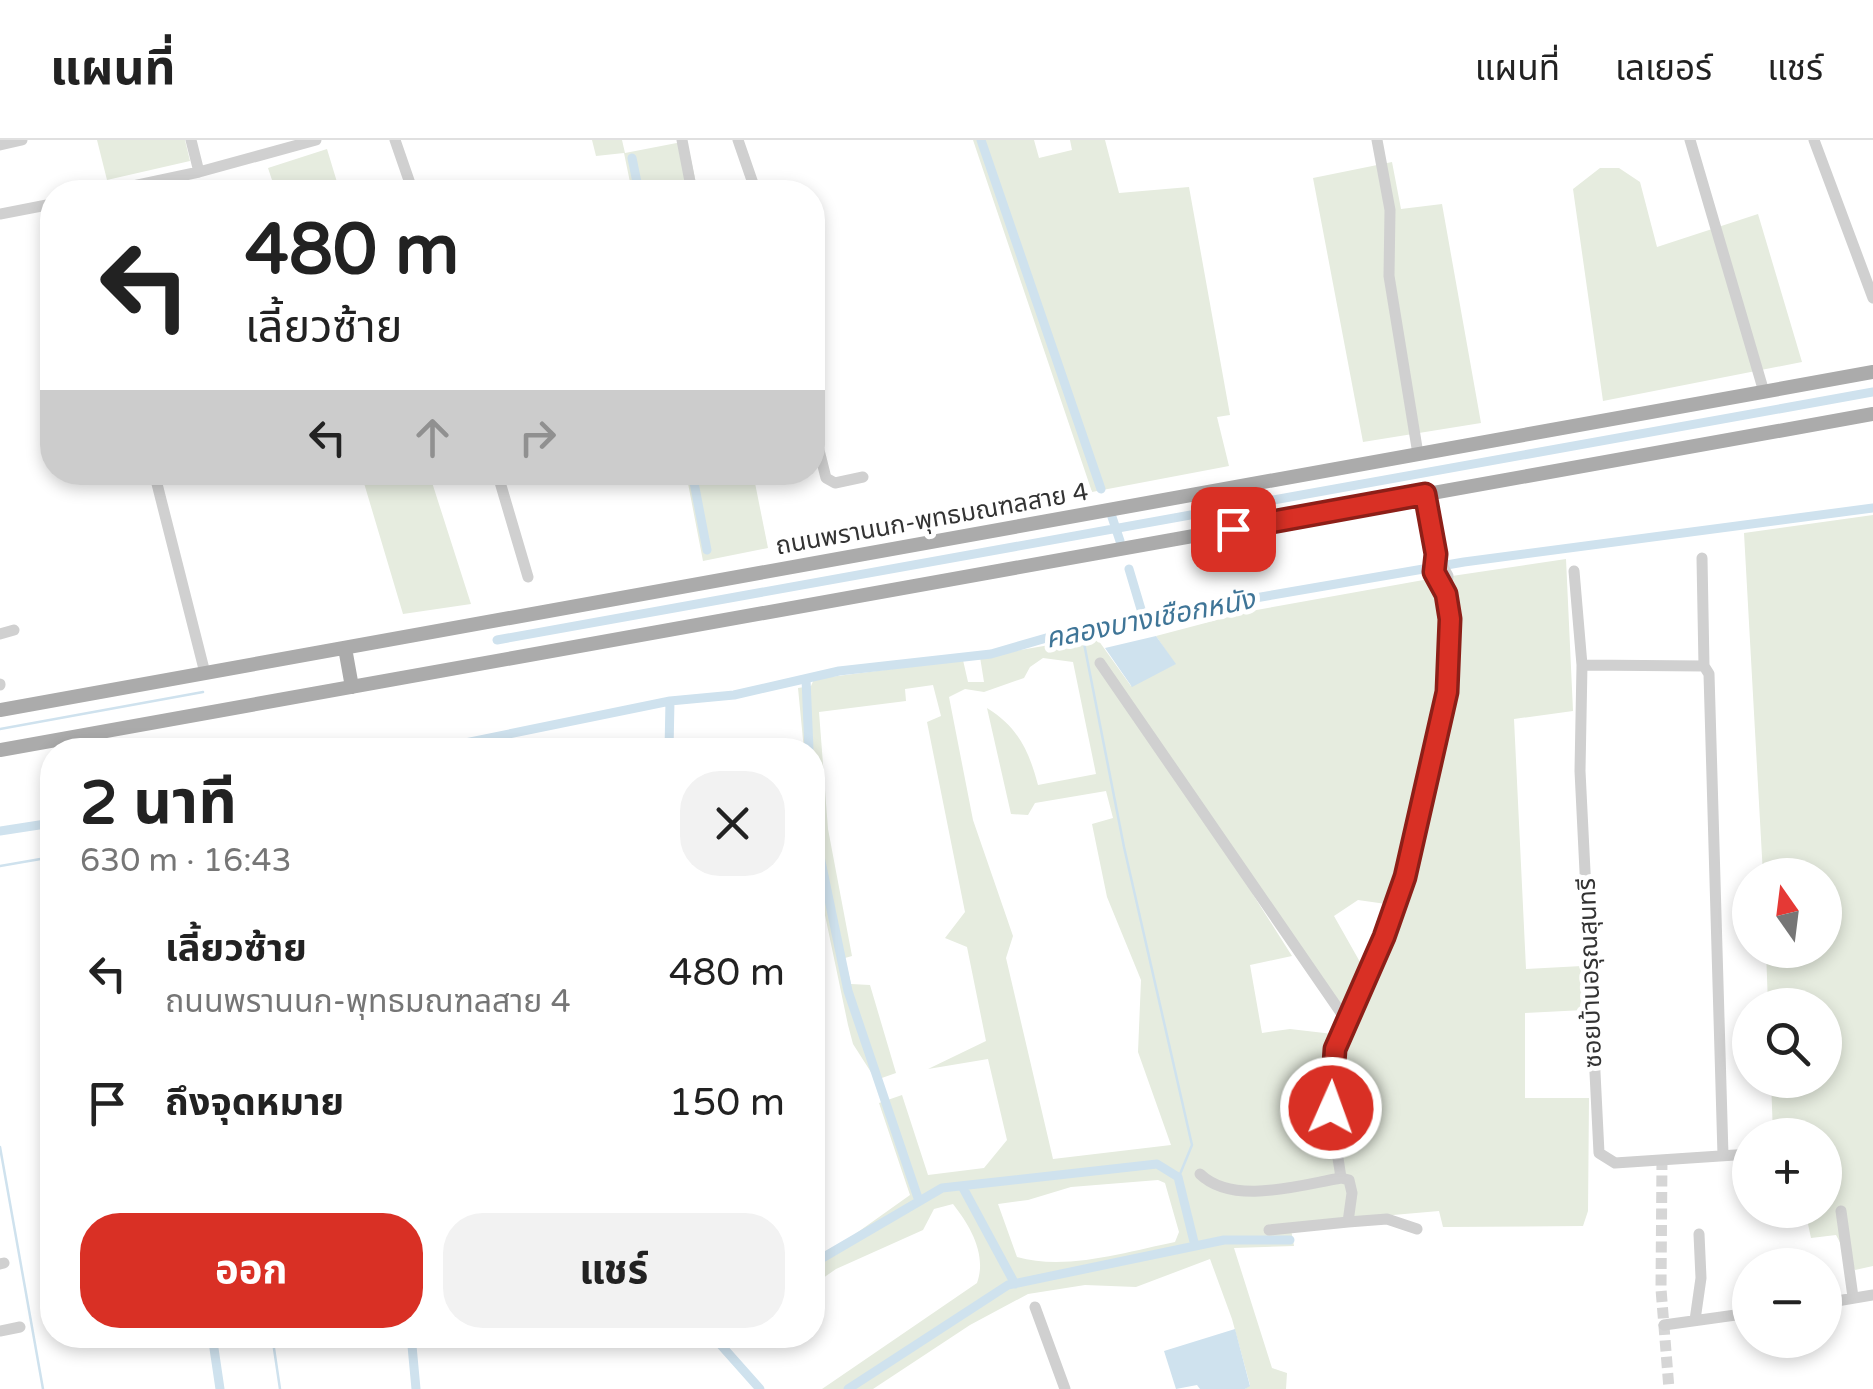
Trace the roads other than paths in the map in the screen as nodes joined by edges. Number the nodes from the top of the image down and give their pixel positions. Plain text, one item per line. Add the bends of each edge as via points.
1 (22, 140) edge
2 (191, 140) edge
3 (316, 140) edge
4 (395, 140) edge
5 (682, 140) edge
6 (738, 140) edge
7 (1378, 140) edge
8 (1690, 140) edge
9 (1814, 140) edge
10 (0, 146) edge
11 (199, 172) junction
12 (162, 180) edge
13 (409, 180) edge
14 (690, 180) edge
15 (752, 180) edge
16 (40, 206) edge
17 (0, 213) edge
18 (1873, 298) edge
19 (1873, 372) edge
20 (1764, 392) junction
21 (1873, 414) edge
22 (1418, 454) junction
23 (825, 474) edge
24 (863, 477) dead end
25 (157, 485) edge
26 (501, 485) edge
27 (1425, 494) junction
28 (1702, 558) dead end
29 (1574, 571) dead end
30 (528, 577) dead end
31 (14, 630) dead end
32 (0, 634) edge
33 (345, 648) junction
34 (1100, 663) dead end
35 (1582, 665) junction
36 (1704, 666) junction
37 (205, 673) junction
38 (352, 687) junction
39 (0, 710) edge
40 (67, 738) edge
41 (40, 743) edge
42 (0, 750) edge
43 (1346, 1020) junction
44 (1724, 1154) junction
45 (1732, 1154) edge
46 (1200, 1174) dead end
47 (1341, 1178) junction
48 (1842, 1218) edge
49 (1348, 1222) junction
50 (1417, 1229) dead end
51 (1269, 1230) dead end
52 (1699, 1234) dead end
53 (1873, 1295) edge
54 (1853, 1297) junction
55 (1842, 1299) edge
56 (1035, 1306) dead end
57 (1732, 1315) edge
58 (1695, 1320) junction
59 (1664, 1325) dead end
60 (20, 1327) dead end
61 (0, 1330) edge
62 (1065, 1389) edge

1 - 10 street
2 - 11 street
3 - 11 street
4 - 13 street
5 - 14 street
6 - 15 street
7 - 22 street via 1390,210 1388,276
8 - 20 street
9 - 18 street
11 - 12 street
16 - 17 street
19 - 20 main road, ถนนพรานนก-พุทธมณฑลสาย 4
20 - 22 main road, ถนนพรานนก-พุทธมณฑลสาย 4
21 - 27 main road
22 - 33 main road, ถนนพรานนก-พุทธมณฑลสาย 4
23 - 24 street via 834,483
25 - 37 street
26 - 30 street
27 - 38 main road
27 - 43 street via 1445,588 1450,673 1412,857
28 - 36 street
29 - 35 street, ซอยบ้านอรุณสุนทรี
31 - 32 street
33 - 37 main road, ถนนพรานนก-พุทธมณฑลสาย 4
33 - 38 main road
34 - 43 street
35 - 36 street
35 - 44 street, ซอยบ้านอรุณสุนทรี via 1580,771 1599,1153 1615,1163
36 - 44 street via 1711,694
37 - 39 main road, ถนนพรานนก-พุทธมณฑลสาย 4
38 - 40 main road
41 - 42 main road
43 - 47 street via 1331,1069
44 - 45 street, ซอยบ้านอรุณสุนทรี
46 - 47 street via 1226,1190
47 - 49 street via 1351,1184
48 - 54 street
49 - 50 street via 1387,1219
49 - 51 street
52 - 58 street
53 - 54 street
54 - 55 street
56 - 62 street
57 - 58 street
58 - 59 street
60 - 61 street

